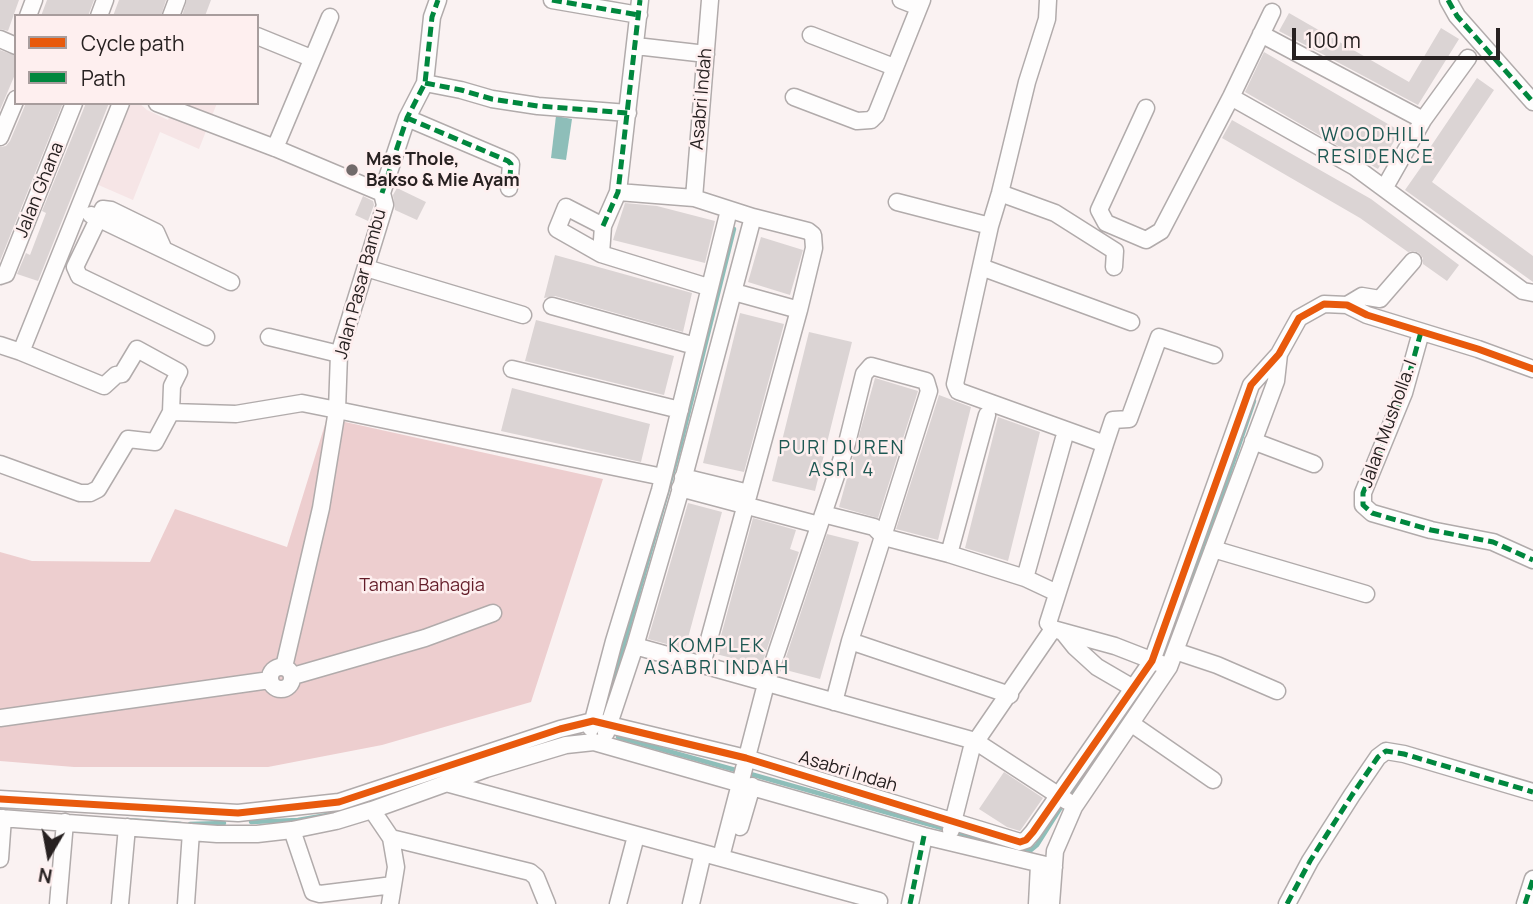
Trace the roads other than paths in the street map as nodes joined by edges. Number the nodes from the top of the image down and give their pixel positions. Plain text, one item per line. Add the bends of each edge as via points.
1 (438, 0) edge
2 (552, 0) edge
3 (709, 0) edge
4 (901, 0) edge
5 (1048, 0) edge
6 (1448, 0) edge
7 (921, 3) edge
8 (640, 7) edge
9 (1272, 12) dead end
10 (330, 17) dead end
11 (1261, 34) junction
12 (811, 35) dead end
13 (259, 37) edge
14 (636, 46) junction
15 (706, 54) junction
16 (311, 58) junction
17 (1468, 58) dead end
18 (894, 67) junction
19 (425, 83) junction
20 (794, 97) dead end
21 (1231, 97) junction
22 (1533, 102) edge
23 (14, 104) edge
24 (73, 105) edge
25 (120, 105) edge
26 (162, 105) edge
27 (1146, 108) dead end
28 (628, 113) junction
29 (407, 118) junction
30 (1423, 120) junction
31 (0, 137) edge
32 (275, 148) junction
33 (1385, 187) junction
34 (509, 188) dead end
35 (618, 192) junction
36 (382, 193) junction
37 (1000, 193) junction
38 (694, 198) junction
39 (897, 202) dead end
40 (79, 209) junction
41 (729, 210) junction
42 (753, 217) junction
43 (98, 218) junction
44 (603, 226) junction
45 (990, 226) junction
46 (601, 254) junction
47 (1413, 261) dead end
48 (1114, 267) dead end
49 (366, 268) junction
50 (981, 268) junction
51 (2, 276) edge
52 (231, 282) dead end
53 (708, 287) junction
54 (734, 292) junction
55 (1533, 293) edge
56 (1347, 305) junction
57 (552, 306) dead end
58 (799, 310) junction
59 (523, 315) dead end
60 (1131, 322) dead end
61 (1421, 332) junction
62 (205, 337) dead end
63 (270, 337) dead end
64 (0, 345) edge
65 (695, 346) junction
66 (21, 352) junction
67 (339, 354) junction
68 (1279, 354) junction
69 (1214, 355) dead end
70 (512, 369) dead end
71 (1533, 369) edge
72 (337, 410) junction
73 (680, 410) junction
74 (171, 412) junction
75 (987, 415) dead end
76 (1063, 438) dead end
77 (1253, 440) junction
78 (1105, 443) junction
79 (0, 464) edge
80 (1314, 464) dead end
81 (672, 488) junction
82 (747, 500) junction
83 (821, 519) junction
84 (884, 537) junction
85 (1213, 549) junction
86 (949, 554) junction
87 (1533, 560) edge
88 (1025, 578) junction
89 (1058, 593) junction
90 (1366, 594) dead end
91 (493, 613) dead end
92 (1058, 631) junction
93 (850, 641) junction
94 (635, 646) junction
95 (1175, 651) junction
96 (1152, 660) junction
97 (702, 665) junction
98 (1169, 667) junction
99 (288, 671) junction
100 (766, 684) junction
101 (1133, 688) junction
102 (1277, 691) dead end
103 (1010, 695) junction
104 (834, 702) junction
105 (0, 718) edge
106 (603, 722) junction
107 (1132, 724) junction
108 (975, 741) junction
109 (596, 743) junction
110 (745, 774) junction
111 (1213, 780) dead end
112 (446, 783) junction
113 (1533, 792) edge
114 (1059, 794) junction
115 (0, 799) edge
116 (1074, 807) junction
117 (372, 810) junction
118 (238, 813) junction
119 (2, 818) edge
120 (65, 822) junction
121 (127, 827) junction
122 (292, 830) junction
123 (951, 831) junction
124 (191, 832) junction
125 (237, 834) junction
126 (636, 836) junction
127 (924, 836) junction
128 (391, 838) junction
129 (703, 853) junction
130 (726, 858) junction
131 (0, 859) edge
132 (1046, 866) junction
133 (1533, 879) edge
134 (394, 898) edge
135 (879, 901) dead end
136 (58, 904) edge
137 (120, 904) edge
138 (186, 904) edge
139 (547, 904) edge
140 (618, 904) edge
141 (691, 904) edge
142 (910, 904) edge
143 (1037, 904) edge
144 (1051, 904) edge
145 (1287, 904) edge
146 (1525, 904) edge

1 - 19 street
2 - 8 street
3 - 15 street, Asabri Indah
4 - 7 street
5 - 37 street via 1047,19
6 - 22 street
7 - 18 street
8 - 14 street
9 - 11 street
10 - 16 street
11 - 21 street
11 - 30 street
12 - 18 street
13 - 16 street
14 - 15 street
14 - 28 street
15 - 38 street, Asabri Indah
16 - 32 street
17 - 30 street
18 - 20 street via 871,120 857,121
19 - 28 street via 538,106
19 - 29 street
21 - 27 street via 1161,231 1146,240 1105,223 1099,209
21 - 33 street
23 - 31 street
24 - 51 street, Jalan Ghana
25 - 40 street
26 - 32 street, Jalan Pasar Bambu
28 - 35 street
29 - 34 street via 509,160
29 - 36 street
30 - 33 street
32 - 36 street, Jalan Pasar Bambu
33 - 55 street via 1523,291
35 - 38 street
35 - 44 street
36 - 49 street, Jalan Pasar Bambu via 385,205
37 - 45 street
37 - 48 street via 1055,213 1115,251
38 - 41 street
39 - 45 street
40 - 43 street
40 - 66 street
41 - 42 street
41 - 53 street
42 - 54 street
42 - 58 street via 813,235
43 - 52 street via 103,209 111,210 156,232 164,250
43 - 62 street via 75,267 79,276
44 - 46 street
44 - 46 street via 566,207 557,229
45 - 50 street
46 - 53 street
47 - 56 street via 1380,299 1362,296
49 - 59 street
49 - 67 street, Jalan Pasar Bambu
50 - 60 street
50 - 78 street via 955,384 958,391
53 - 65 street
54 - 58 street
54 - 81 street
56 - 61 street
56 - 68 street via 1324,304 1299,318
57 - 65 street
58 - 82 street
61 - 71 street
61 - 87 street, Jalan Musholla. I via 1404,393 1363,493 1363,505 1372,513 1493,542
63 - 67 street
64 - 66 street
65 - 73 street
66 - 74 street via 104,386 122,374 136,349 179,372
67 - 72 street, Jalan Pasar Bambu
68 - 77 street via 1276,381
68 - 96 street via 1251,385
69 - 78 street via 1159,337 1129,419 1113,420
70 - 73 street
72 - 74 street via 302,403 236,414
72 - 81 street
72 - 99 street, Jalan Pasar Bambu
73 - 81 street
74 - 79 street via 155,442 128,439 90,493
75 - 86 street
76 - 88 street
77 - 80 street
77 - 85 street
78 - 89 street
81 - 82 street
81 - 94 street
81 - 106 street via 614,641
82 - 83 street
82 - 97 street
83 - 84 street via 874,527
83 - 84 street via 866,369 871,366 926,381 929,391
83 - 100 street
84 - 86 street
84 - 93 street
85 - 90 street
85 - 95 street
86 - 88 street
88 - 89 street
89 - 92 street via 1048,619
91 - 99 street via 425,638
92 - 96 street
92 - 101 street via 1097,667
92 - 103 street
93 - 103 street
93 - 104 street
94 - 97 street
94 - 106 street
95 - 98 street
95 - 102 street
96 - 98 street
96 - 101 street
97 - 100 street
98 - 107 street
99 - 105 street via 291,685 284,689 275,688 270,680
100 - 104 street
100 - 110 street
101 - 114 street
103 - 108 street
104 - 108 street
106 - 109 street
106 - 110 street, Asabri Indah
106 - 118 street via 560,729 340,802
107 - 111 street
107 - 116 street
108 - 114 street
108 - 123 street
109 - 110 street
109 - 112 street via 566,745
110 - 123 street, Asabri Indah
110 - 127 street
110 - 130 street
112 - 117 street
112 - 126 street
113 - 145 street via 1386,751 1352,795
114 - 116 street
114 - 123 street, Asabri Indah via 1026,840
115 - 118 street
116 - 132 street
117 - 122 street
117 - 128 street
118 - 125 street
119 - 120 street
119 - 131 street
120 - 121 street
120 - 136 street
121 - 124 street
121 - 137 street
122 - 125 street
122 - 134 street via 313,892
123 - 127 street
123 - 132 street
124 - 125 street
124 - 138 street
126 - 129 street
126 - 140 street
127 - 142 street
128 - 134 street via 396,867
128 - 139 street via 530,873
129 - 130 street
129 - 141 street
130 - 135 street
132 - 143 street
132 - 144 street
133 - 146 street

